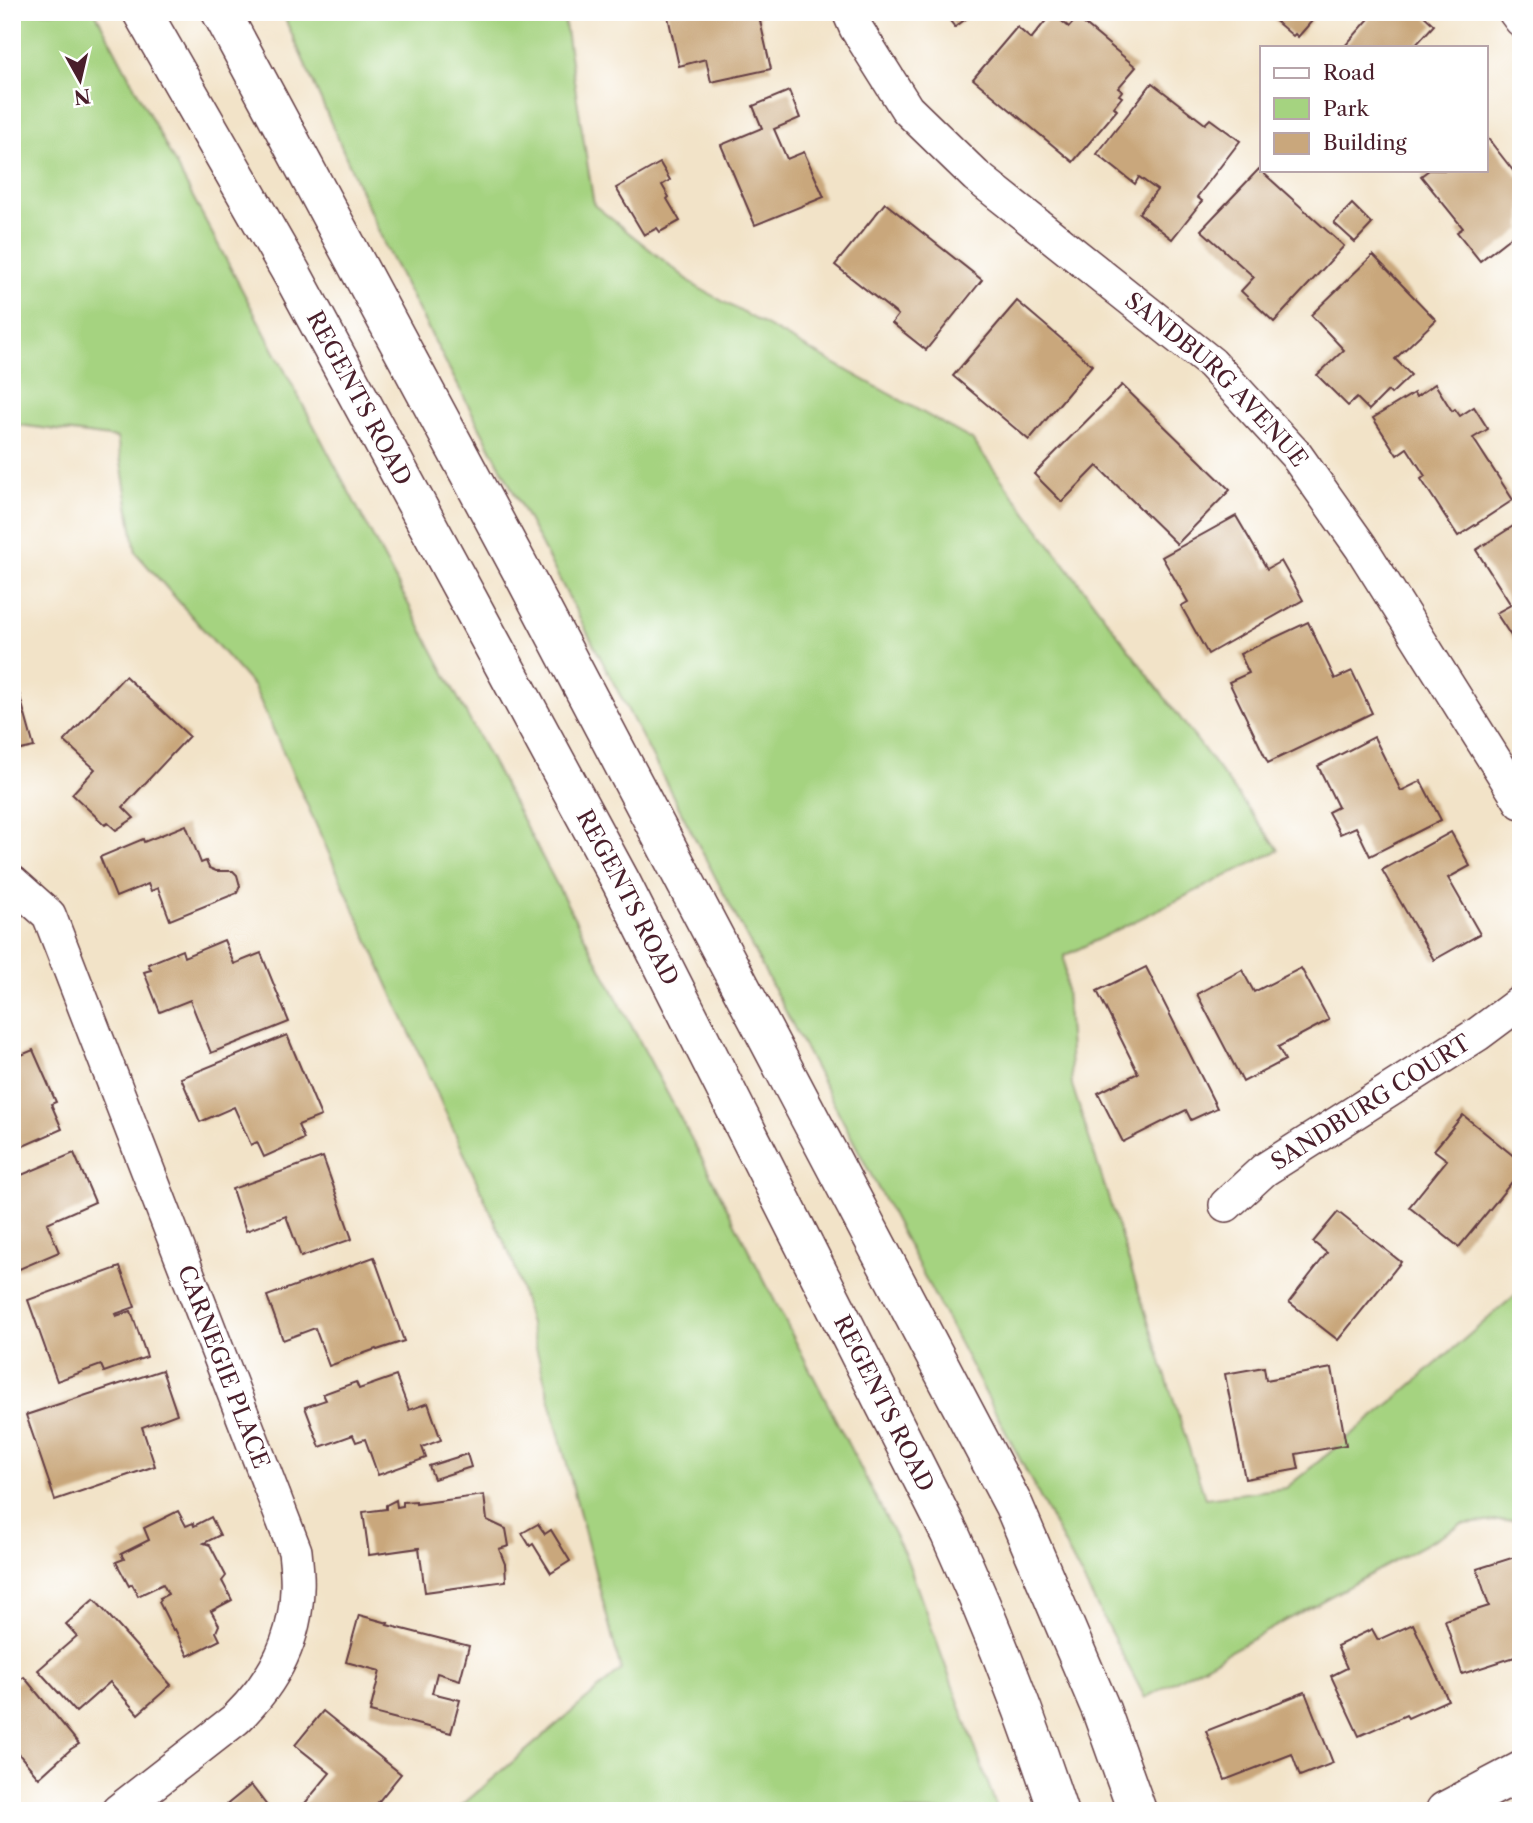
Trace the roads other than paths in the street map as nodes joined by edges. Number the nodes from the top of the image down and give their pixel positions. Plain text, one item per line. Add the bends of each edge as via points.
1 (142, 12) edge
2 (221, 12) edge
3 (849, 12) edge
4 (1515, 12) edge
5 (1521, 20) edge
6 (1521, 802) edge
7 (12, 882) edge
8 (1521, 1002) edge
9 (1226, 1205) dead end
10 (1521, 1771) edge
11 (118, 1811) edge
12 (1058, 1811) edge
13 (1137, 1811) edge
14 (1445, 1811) edge

1 - 12 main road, REGENTS ROAD via 292,274 621,882 954,1544 1032,1734
2 - 13 main road via 1014,1506 1101,1710
3 - 6 street, SANDBURG AVENUE via 907,109 976,176 1211,363 1296,455 1361,547
4 - 5 street
7 - 11 street, CARNEGIE PLACE via 49,915 295,1550 295,1613 281,1661 268,1682 236,1719
8 - 9 street, SANDBURG COURT via 1264,1170
10 - 14 main road

